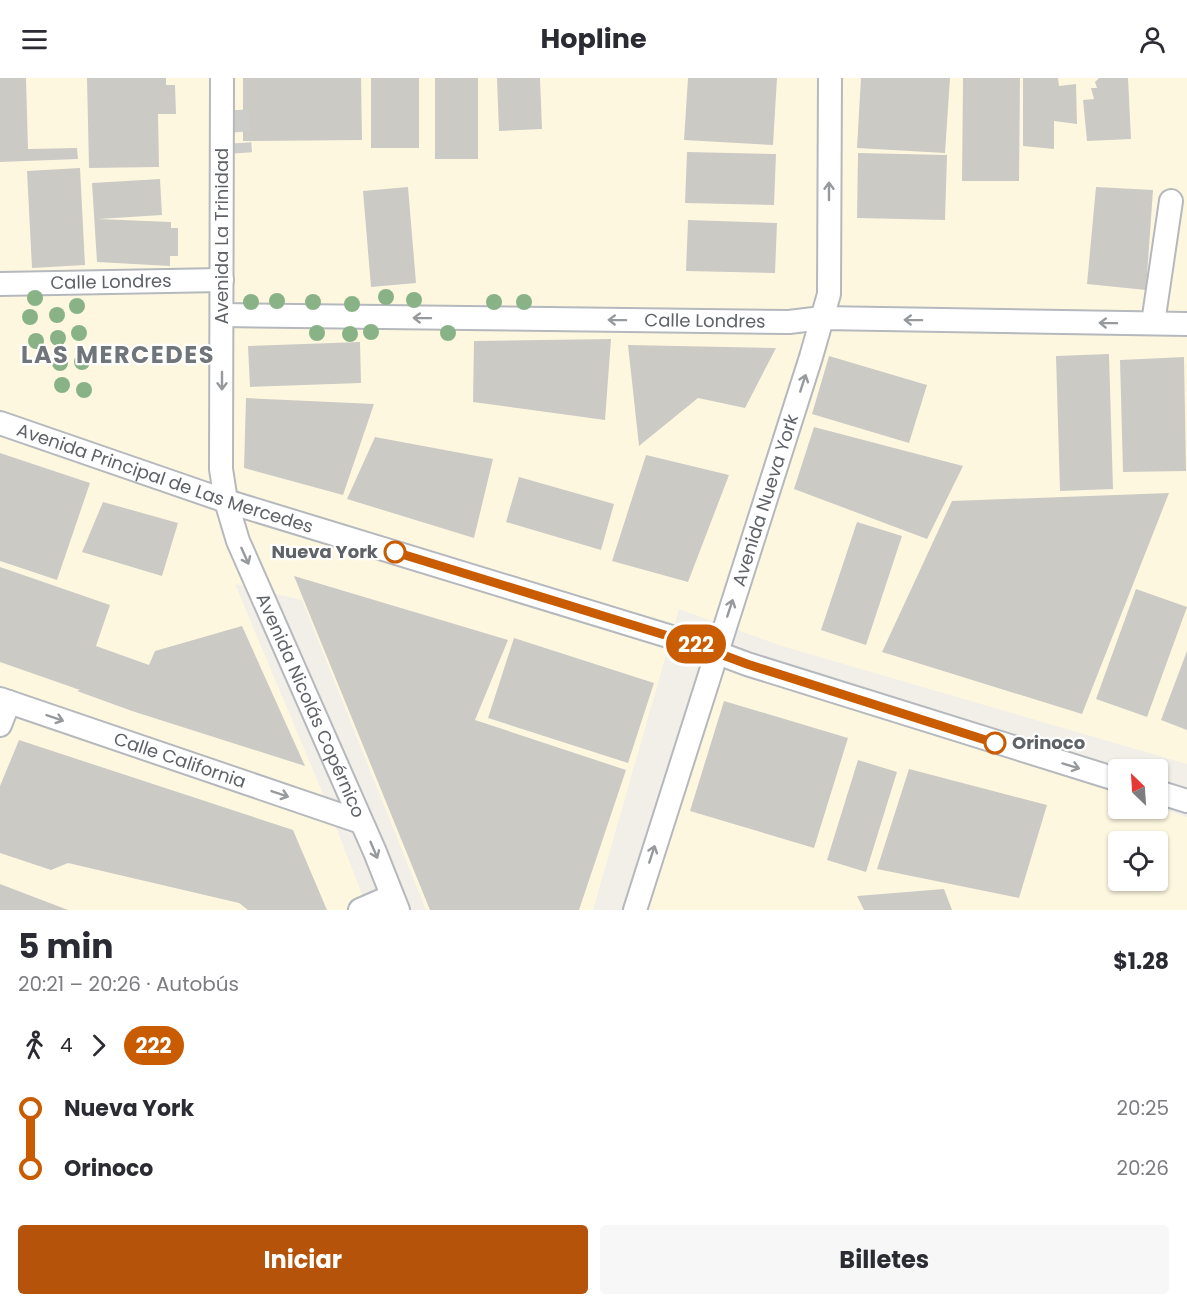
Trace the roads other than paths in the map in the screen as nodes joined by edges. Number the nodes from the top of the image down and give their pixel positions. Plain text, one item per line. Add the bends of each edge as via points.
1 (223, 78) edge
2 (830, 78) edge
3 (238, 110) tunnel mouth
4 (1171, 201) dead end
5 (222, 280) junction
6 (0, 284) edge
7 (222, 315) junction
8 (822, 318) junction
9 (1153, 323) junction
10 (1187, 324) edge
11 (0, 423) edge
12 (226, 501) junction
13 (716, 652) junction
14 (5, 701) edge
15 (0, 725) edge
16 (1108, 777) edge
17 (1168, 795) edge
18 (1187, 801) edge
19 (361, 822) junction
20 (395, 903) edge
21 (360, 910) edge
22 (635, 910) edge

1 - 3 street
1 - 5 street, Avenida La Trinidad
8 -> 2 street, Avenida Nueva York via 829,294
4 - 9 street
5 - 6 street, Calle Londres
5 - 7 street, Avenida La Trinidad
8 -> 7 street, Calle Londres via 789,322
7 -> 12 street, Avenida La Trinidad via 221,469
9 -> 8 street, Calle Londres
13 -> 8 street, Avenida Nueva York
9 - 10 street, Calle Londres
11 - 12 street, Avenida Principal de Las Mercedes
12 - 13 street, Avenida Principal de Las Mercedes
12 -> 19 street, Avenida Nicolás Copérnico via 238,541
13 -> 16 street, Avenida Principal de Las Mercedes
22 -> 13 street, Avenida Nueva York
14 - 15 street
14 -> 19 street, Calle California
17 - 18 street
19 -> 20 street, Avenida Nicolás Copérnico
20 - 21 street

